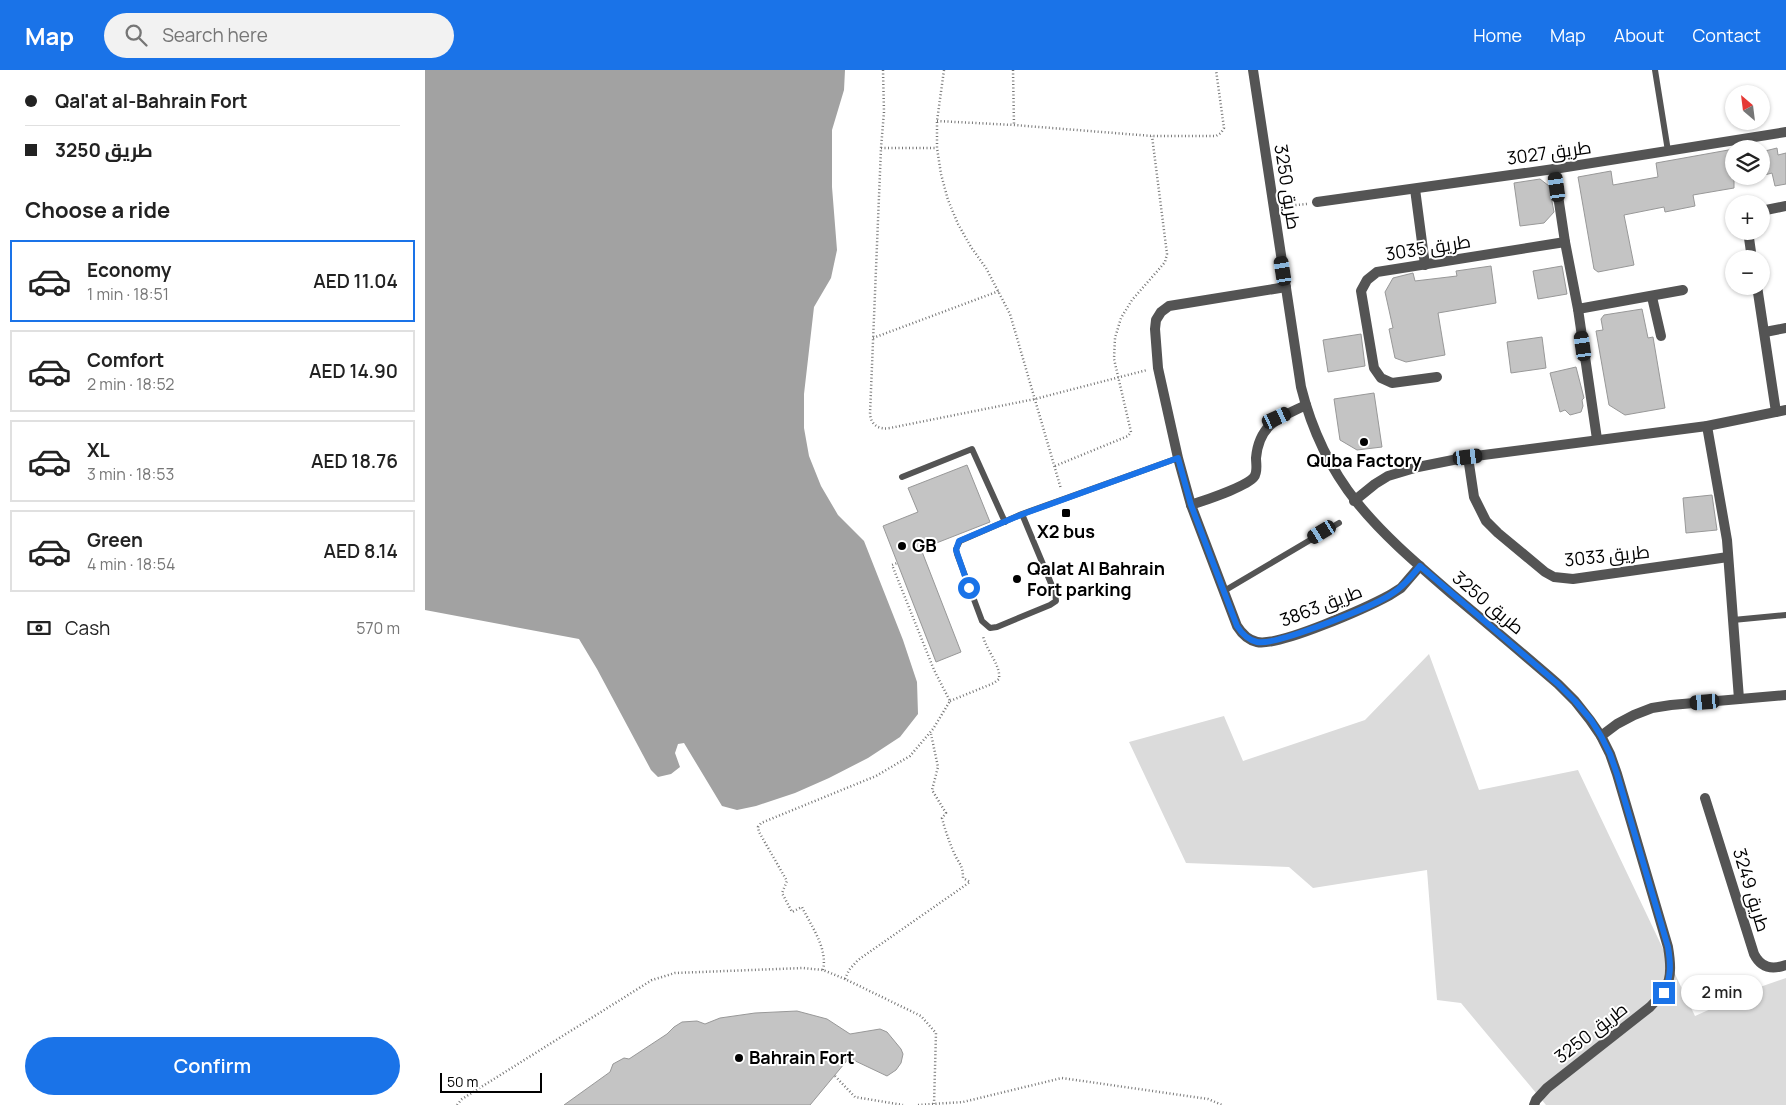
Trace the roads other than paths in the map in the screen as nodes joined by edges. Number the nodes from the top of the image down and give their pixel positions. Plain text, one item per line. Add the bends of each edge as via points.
1 (1253, 70) edge
2 (1655, 70) edge
3 (1786, 132) edge
4 (1668, 151) junction
5 (1554, 169) junction
6 (1415, 189) junction
7 (1317, 202) road end
8 (1786, 206) edge
9 (1770, 209) edge
10 (1565, 242) junction
11 (1425, 265) junction
12 (1286, 287) junction
13 (1683, 290) dead end
14 (1759, 295) edge
15 (1652, 297) junction
16 (1578, 308) junction
17 (1786, 328) edge
18 (1765, 332) junction
19 (1661, 336) dead end
20 (1437, 377) dead end
21 (1306, 405) junction
22 (1781, 411) edge
23 (1707, 426) junction
24 (1597, 439) junction
25 (1468, 457) junction
26 (1178, 458) junction
27 (902, 476) dead end
28 (1354, 501) junction
29 (1191, 505) junction
30 (1023, 514) junction
31 (1005, 522) junction
32 (1339, 523) dead end
33 (1728, 557) junction
34 (1420, 566) junction
35 (1224, 591) junction
36 (1786, 615) edge
37 (1733, 620) junction
38 (1786, 695) edge
39 (1739, 699) junction
40 (1601, 736) junction
41 (1705, 798) dead end
42 (1786, 965) edge
43 (1534, 1105) edge

1 - 12 street, طريق 3250
2 - 4 lane
3 - 4 street, طريق 3027
4 - 5 street, طريق 3027
5 - 6 street, طريق 3027
5 - 10 street
6 - 7 street, طريق 3027
6 - 11 street
8 - 9 street
10 - 11 street, طريق 3035
10 - 16 street
11 - 20 street, طريق 3035 via 1377,272 1361,291 1374,368 1381,378 1392,383
12 - 21 street, طريق 3250
12 - 26 street, طريق 3863 via 1169,306 1161,312 1155,329 1159,368
13 - 15 street
14 - 18 street
15 - 16 street
15 - 19 street
16 - 24 street
17 - 18 street
18 - 22 street
21 - 28 street, طريق 3250 via 1328,460
21 - 29 street via 1277,418 1265,430 1258,442 1256,474 1249,482
22 - 23 street
23 - 24 street
23 - 33 street
24 - 25 street
25 - 28 street via 1400,471 1375,484
25 - 33 street, طريق 3033 via 1475,497 1487,521 1554,577 1573,579
26 - 29 street, طريق 3863
26 - 30 lane
27 - 31 lane via 972,450
28 - 34 street, طريق 3250
29 - 35 street, طريق 3863
30 - 31 lane
30 - 31 lane via 1056,601 990,628 984,624 956,550 959,541
32 - 35 lane
33 - 37 street
34 - 35 street, طريق 3863 via 1401,588 1376,603 1267,643 1242,634
34 - 40 street, طريق 3250 via 1558,684
36 - 37 lane
37 - 39 street
38 - 39 street
39 - 40 street via 1652,708 1617,724
40 - 43 street, طريق 3250 via 1617,774 1668,947 1670,978 1664,993 1650,1007 1547,1088
41 - 42 street, طريق 3249 via 1754,954 1763,966

